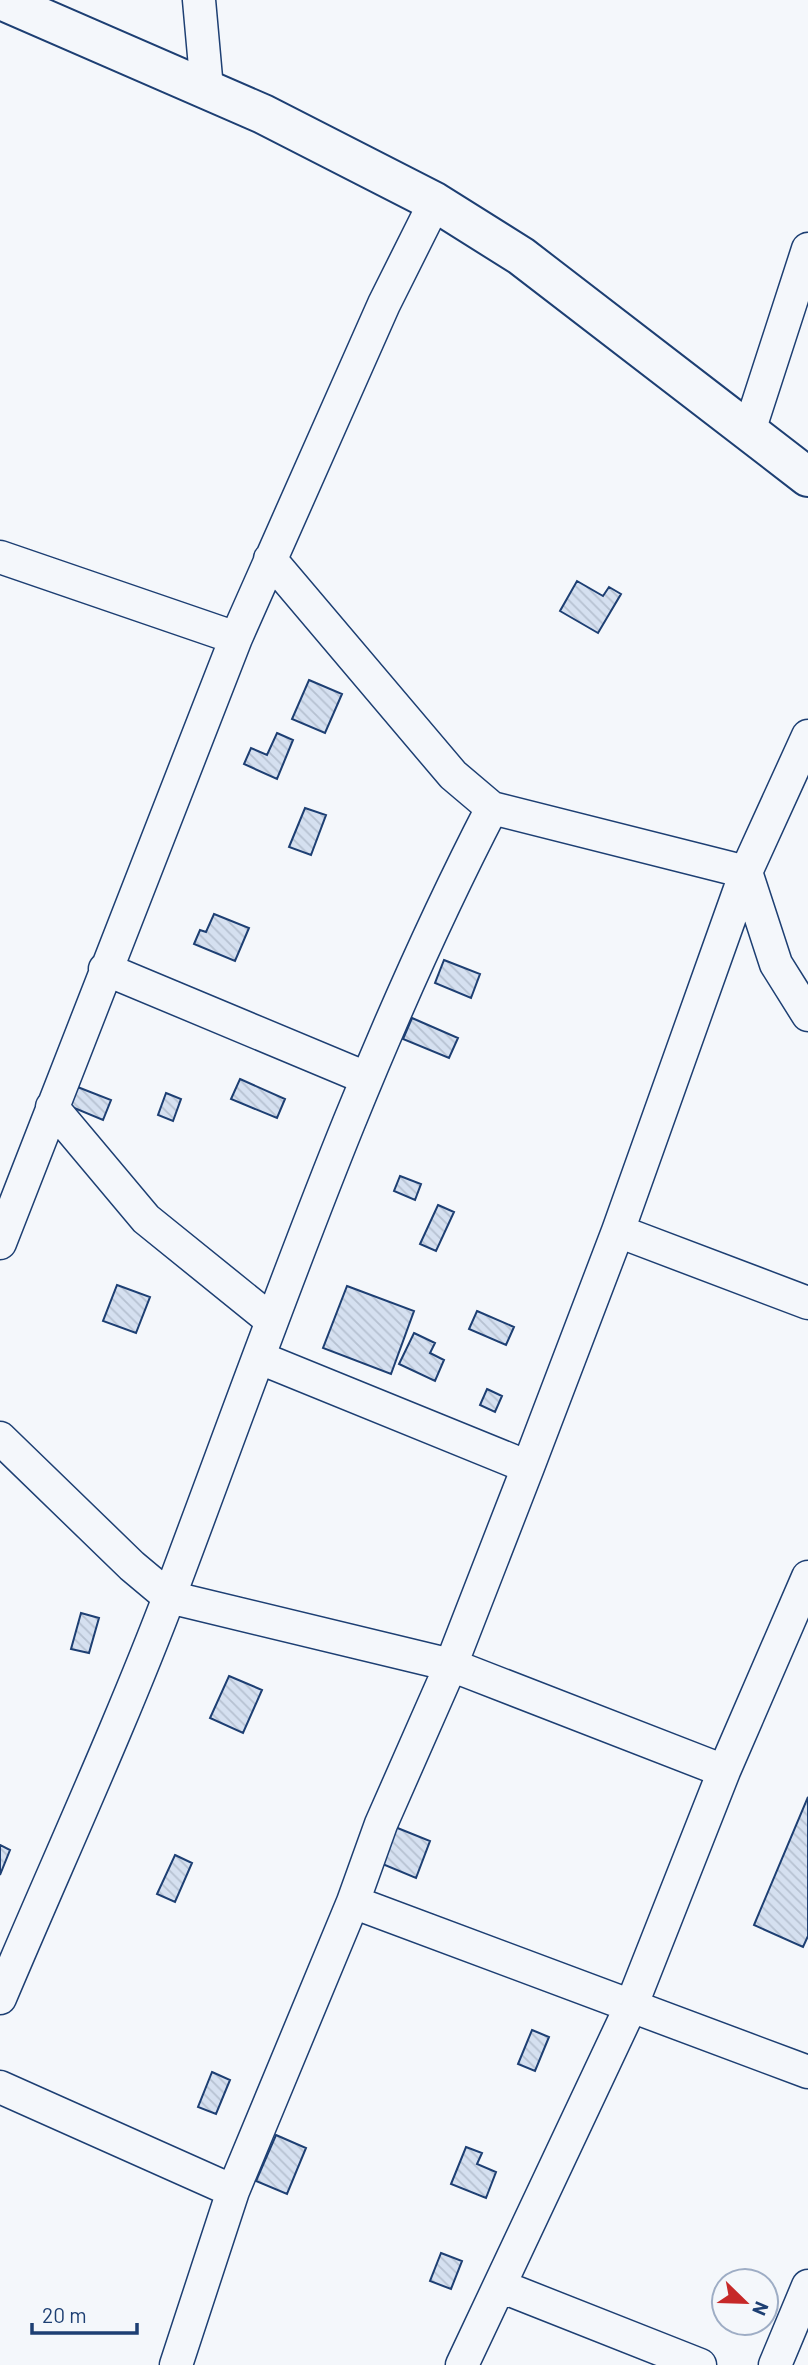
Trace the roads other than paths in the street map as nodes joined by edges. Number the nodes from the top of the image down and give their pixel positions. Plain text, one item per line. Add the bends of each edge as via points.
1 (1, 0) edge
2 (199, 0) edge
3 (207, 89) junction
4 (435, 202) junction
5 (808, 249) edge
6 (749, 431) junction
7 (808, 477) edge
8 (0, 557) edge
9 (270, 559) junction
10 (236, 638) junction
11 (808, 736) edge
12 (492, 808) junction
13 (746, 872) junction
14 (105, 970) junction
15 (808, 1015) edge
16 (366, 1078) junction
17 (52, 1107) junction
18 (618, 1231) junction
19 (0, 1243) edge
20 (808, 1303) edge
21 (271, 1320) junction
22 (260, 1359) junction
23 (0, 1438) edge
24 (528, 1467) junction
25 (808, 1577) edge
26 (169, 1597) junction
27 (451, 1665) junction
28 (724, 1771) junction
29 (353, 1902) junction
30 (0, 1998) edge
31 (632, 2004) junction
32 (808, 2072) edge
33 (0, 2087) edge
34 (233, 2191) junction
35 (500, 2286) junction
36 (808, 2286) edge
37 (176, 2365) edge
38 (462, 2365) edge
39 (700, 2365) edge
40 (775, 2365) edge

1 - 3 street
2 - 3 street
3 - 4 street
4 - 6 street via 521,256
4 - 9 street via 384,304
5 - 6 street
6 - 7 street
8 - 10 street
9 - 10 street
9 - 12 street via 453,775
10 - 14 street
11 - 13 street
12 - 13 street
12 - 16 street via 439,911
13 - 15 street via 776,964
13 - 18 street
14 - 16 street
14 - 17 street
16 - 21 street
17 - 19 street
17 - 21 street via 146,1219
18 - 20 street
18 - 24 street
21 - 22 street
22 - 24 street
22 - 26 street
23 - 26 street
24 - 27 street
25 - 28 street
26 - 27 street
26 - 30 street
27 - 28 street
27 - 29 street via 381,1824
28 - 31 street
29 - 31 street
29 - 34 street
31 - 32 street
31 - 35 street
33 - 34 street
34 - 37 street
35 - 38 street
35 - 39 street
36 - 40 street

